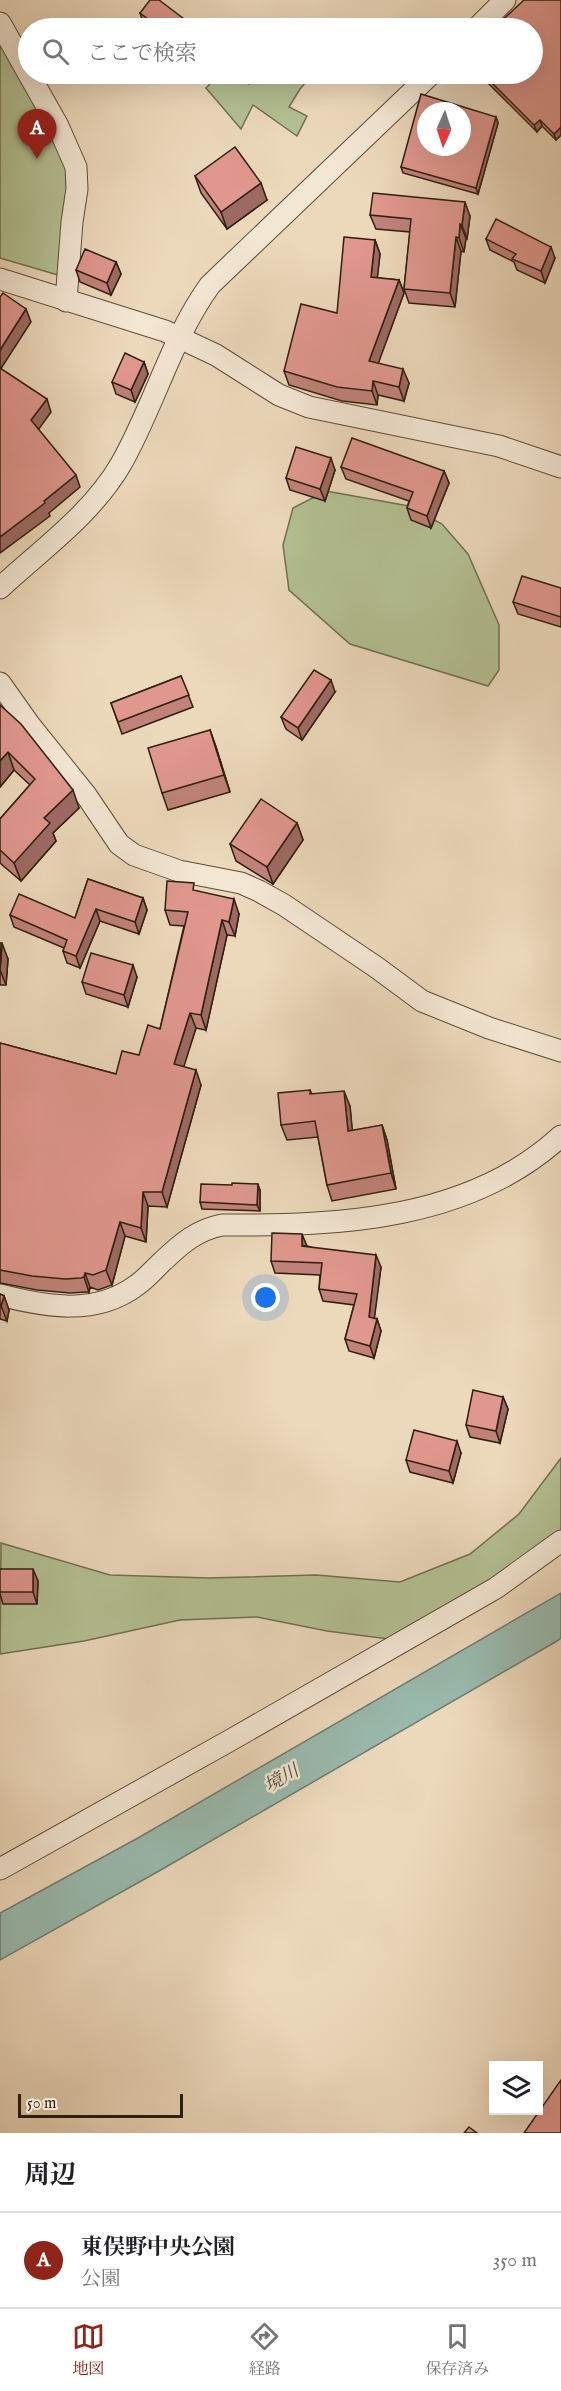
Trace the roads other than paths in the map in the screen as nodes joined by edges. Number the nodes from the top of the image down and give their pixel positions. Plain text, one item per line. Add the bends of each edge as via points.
1 (505, 0) edge
2 (487, 18) edge
3 (0, 23) edge
4 (18, 55) edge
5 (34, 84) edge
6 (421, 84) edge
7 (0, 279) edge
8 (66, 301) junction
9 (179, 338) junction
10 (561, 467) edge
11 (0, 588) edge
12 (0, 683) edge
13 (561, 1051) edge
14 (561, 1136) edge
15 (0, 1295) edge
16 (561, 1541) edge
17 (0, 1869) edge

1 - 2 street
3 - 4 street
5 - 8 street via 76,167
6 - 9 street via 210,285
7 - 8 street
8 - 9 street
9 - 10 street via 216,355 279,395 309,407 489,443
9 - 11 street via 153,402 105,489
12 - 13 street via 119,844 134,855 259,891 422,1001
14 - 15 street via 501,1179 430,1206 330,1223 205,1228 137,1285 112,1299 85,1307
16 - 17 street via 485,1594

